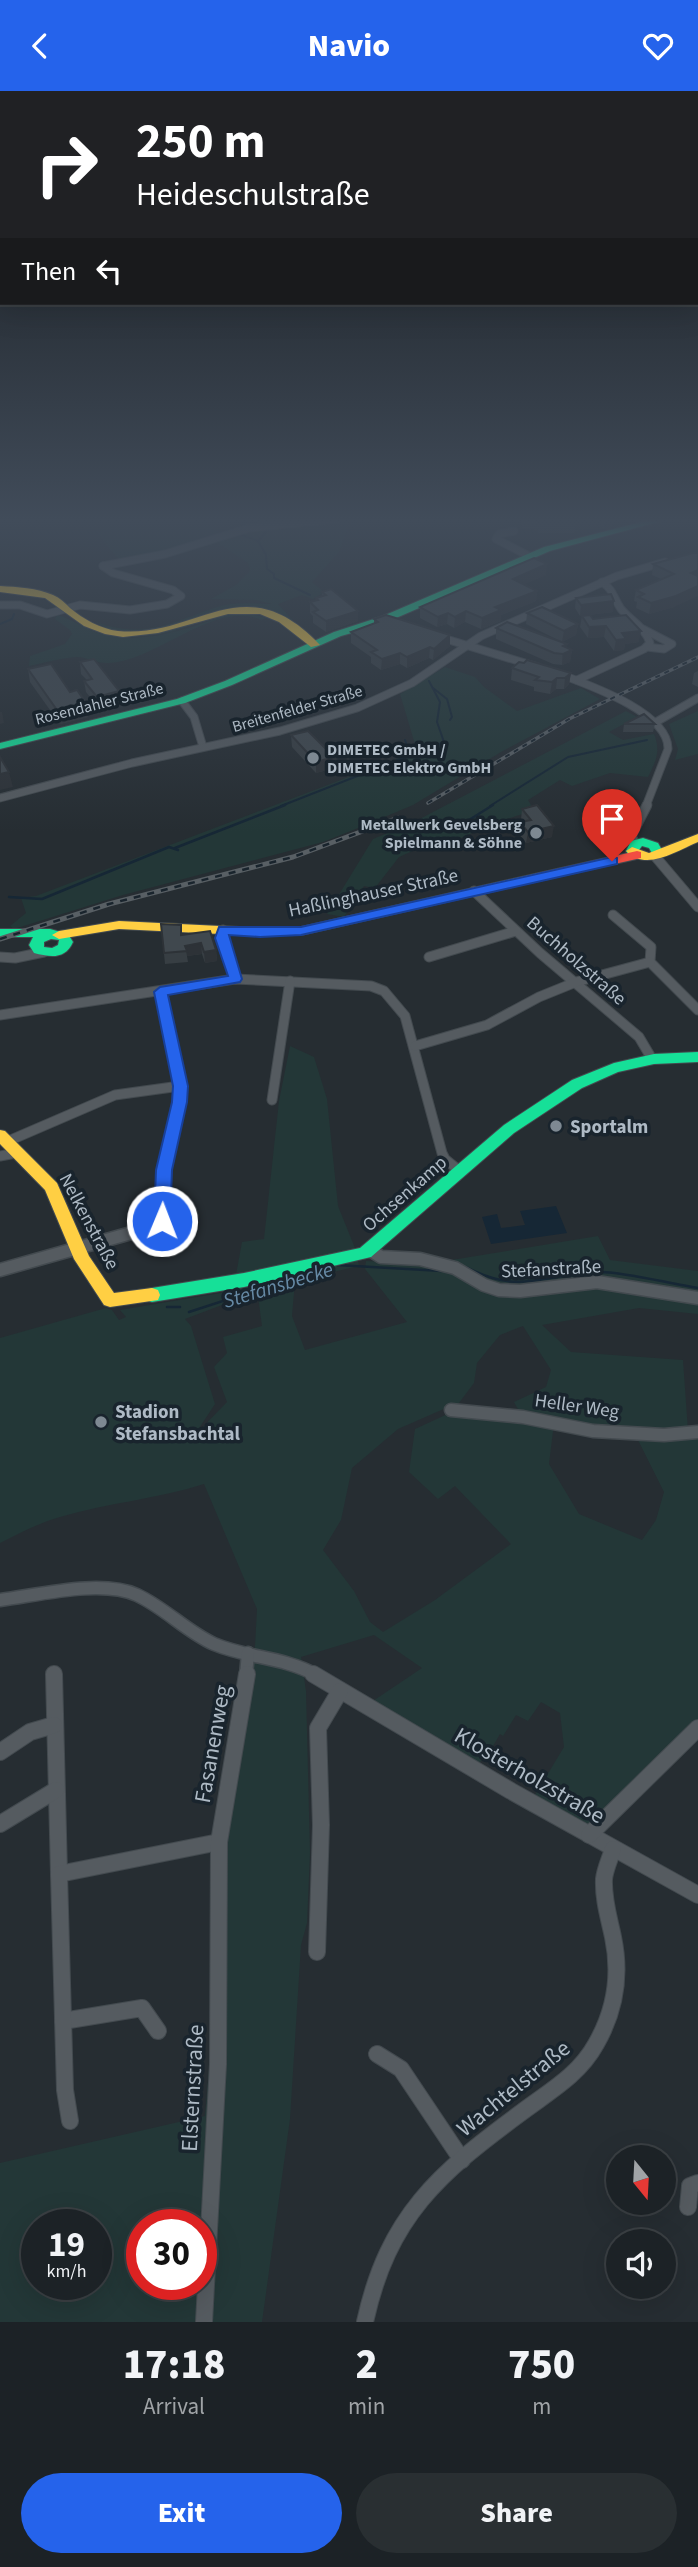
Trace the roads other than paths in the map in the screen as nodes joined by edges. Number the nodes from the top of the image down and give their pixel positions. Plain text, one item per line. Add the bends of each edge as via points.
1 (87, 623) edge
2 (189, 623) edge
3 (285, 623) edge
4 (384, 623) edge
5 (513, 623) edge
6 (636, 623) edge
7 (640, 627) junction
8 (432, 635) edge
9 (318, 644) junction
10 (466, 645) junction
11 (647, 647) junction
12 (577, 680) junction
13 (698, 698) edge
14 (182, 701) junction
15 (656, 722) junction
16 (0, 746) edge
17 (203, 747) junction
18 (0, 799) edge
19 (698, 838) edge
20 (644, 848) junction
21 (474, 891) junction
22 (698, 907) edge
23 (614, 915) dead end
24 (223, 930) junction
25 (516, 931) junction
26 (0, 933) edge
27 (60, 937) junction
28 (37, 943) junction
29 (0, 956) edge
30 (429, 957) dead end
31 (650, 962) junction
32 (235, 979) junction
33 (290, 981) junction
34 (576, 982) junction
35 (160, 992) junction
36 (698, 1010) edge
37 (0, 1015) edge
38 (415, 1046) junction
39 (698, 1057) edge
40 (652, 1059) junction
41 (180, 1086) junction
42 (272, 1100) dead end
43 (6, 1147) edge
44 (461, 1172) junction
45 (77, 1249) junction
46 (363, 1253) junction
47 (0, 1271) edge
48 (698, 1298) edge
49 (110, 1300) joint
50 (451, 1410) dead end
51 (698, 1431) edge
52 (0, 1600) edge
53 (253, 1655) junction
54 (54, 1674) dead end
55 (340, 1691) junction
56 (54, 1725) junction
57 (698, 1728) edge
58 (0, 1752) edge
59 (56, 1790) junction
60 (0, 1824) edge
61 (589, 1835) junction
62 (219, 1849) junction
63 (613, 1849) junction
64 (60, 1874) junction
65 (698, 1895) edge
66 (317, 1952) dead end
67 (63, 2021) junction
68 (158, 2031) dead end
69 (377, 2054) dead end
70 (71, 2121) dead end
71 (462, 2160) junction
72 (698, 2183) edge
73 (688, 2207) dead end
74 (204, 2322) edge
75 (365, 2322) edge

1 - 2 main road via 106,631 142,634
3 - 9 main road
4 - 9 main road, Rosendahler Straße
5 - 10 street, Breitenfelder Straße
6 - 7 street
7 - 11 street via 649,638
7 - 11 street via 672,644 664,649
8 - 10 street
9 - 14 main road, Rosendahler Straße
10 - 12 street
10 - 17 street, Breitenfelder Straße via 412,683 357,708
11 - 12 street
12 - 15 street
13 - 15 street
14 - 16 main road, Rosendahler Straße
14 - 17 street via 194,717
15 - 20 street via 666,734 668,751
17 - 18 street, Breitenfelder Straße
19 - 20 main road, Haßlinghauser Straße
20 - 21 main road, Haßlinghauser Straße
20 - 22 street
21 - 24 main road, Haßlinghauser Straße via 301,931
21 - 25 street, Buchholzstraße
23 - 31 street via 651,947
24 - 27 main road, Haßlinghauser Straße via 142,923 92,927
24 - 32 street
25 - 30 street
25 - 34 street, Buchholzstraße
26 - 28 main road
27 - 28 main road
27 - 28 main road, Haßlinghauser Straße via 60,950
28 - 29 street via 15,958
31 - 34 street
31 - 36 street
32 - 33 street
32 - 35 street
33 - 38 street via 371,986 384,991 405,1016
33 - 42 street
34 - 38 street via 487,1025
34 - 40 street, Buchholzstraße via 639,1037
35 - 37 street
35 - 41 street
38 - 44 street via 442,1153
39 - 40 main road, Ochsenkamp
40 - 44 main road, Ochsenkamp via 607,1070 568,1087
41 - 43 street via 116,1095
41 - 45 street via 164,1170 162,1221
43 - 45 main road, Nelkenstraße via 51,1187
44 - 46 main road, Ochsenkamp
45 - 47 street
45 - 49 main road, Nelkenstraße
46 - 48 street, Stefanstraße via 420,1259 459,1270 499,1290 597,1282
46 - 49 main road, Ochsenkamp via 265,1279
50 - 51 street, Heller Weg via 523,1417 593,1431 664,1435
52 - 53 street, Klosterholzstraße via 88,1589 122,1590 155,1604 203,1639
53 - 55 street, Klosterholzstraße via 300,1666
53 - 62 street, Fasanenweg
54 - 56 street
55 - 61 street, Klosterholzstraße
55 - 66 street via 318,1728
56 - 58 street via 30,1732
56 - 59 street
57 - 61 street
59 - 60 street
59 - 64 street
61 - 63 street, Klosterholzstraße
62 - 64 street
62 - 74 street, Elsternstraße via 218,2064
63 - 65 street, Klosterholzstraße
63 - 71 street, Wachtelstraße via 604,1888 617,1971 608,2022 573,2074
64 - 67 street
67 - 68 street via 142,2008
67 - 70 street via 65,2090
69 - 71 street, Wachtelstraße via 401,2069
71 - 75 street, Wachtelstraße via 401,2224 375,2283
72 - 73 street via 690,2186

